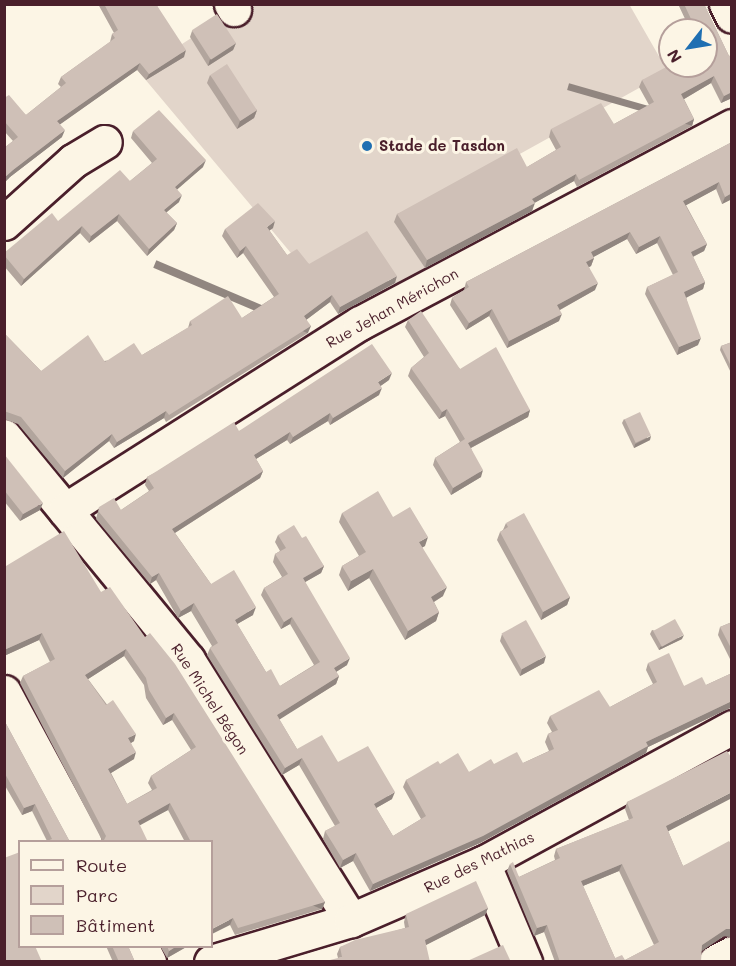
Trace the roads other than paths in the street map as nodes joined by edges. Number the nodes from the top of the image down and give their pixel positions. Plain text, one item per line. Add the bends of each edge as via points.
1 (726, 4) edge
2 (732, 16) edge
3 (732, 126) edge
4 (105, 142) dead end
5 (4, 223) edge
6 (4, 436) edge
7 (65, 510) junction
8 (4, 692) edge
9 (732, 727) edge
10 (84, 840) edge
11 (483, 863) junction
12 (351, 920) junction
13 (142, 948) edge
14 (732, 953) edge
15 (149, 962) edge
16 (211, 962) edge
17 (525, 962) edge
18 (715, 962) edge

1 - 2 street
3 - 7 street, Rue Jehan Mérichon via 360,323
4 - 5 street via 73,160
6 - 7 street, Rue Michel Bégon
7 - 12 street, Rue Michel Bégon via 188,660
8 - 10 street
9 - 11 street, Rue des Mathias
11 - 12 street, Rue des Mathias
11 - 17 street
12 - 16 street, Rue des Mathias
13 - 15 street
14 - 18 street

